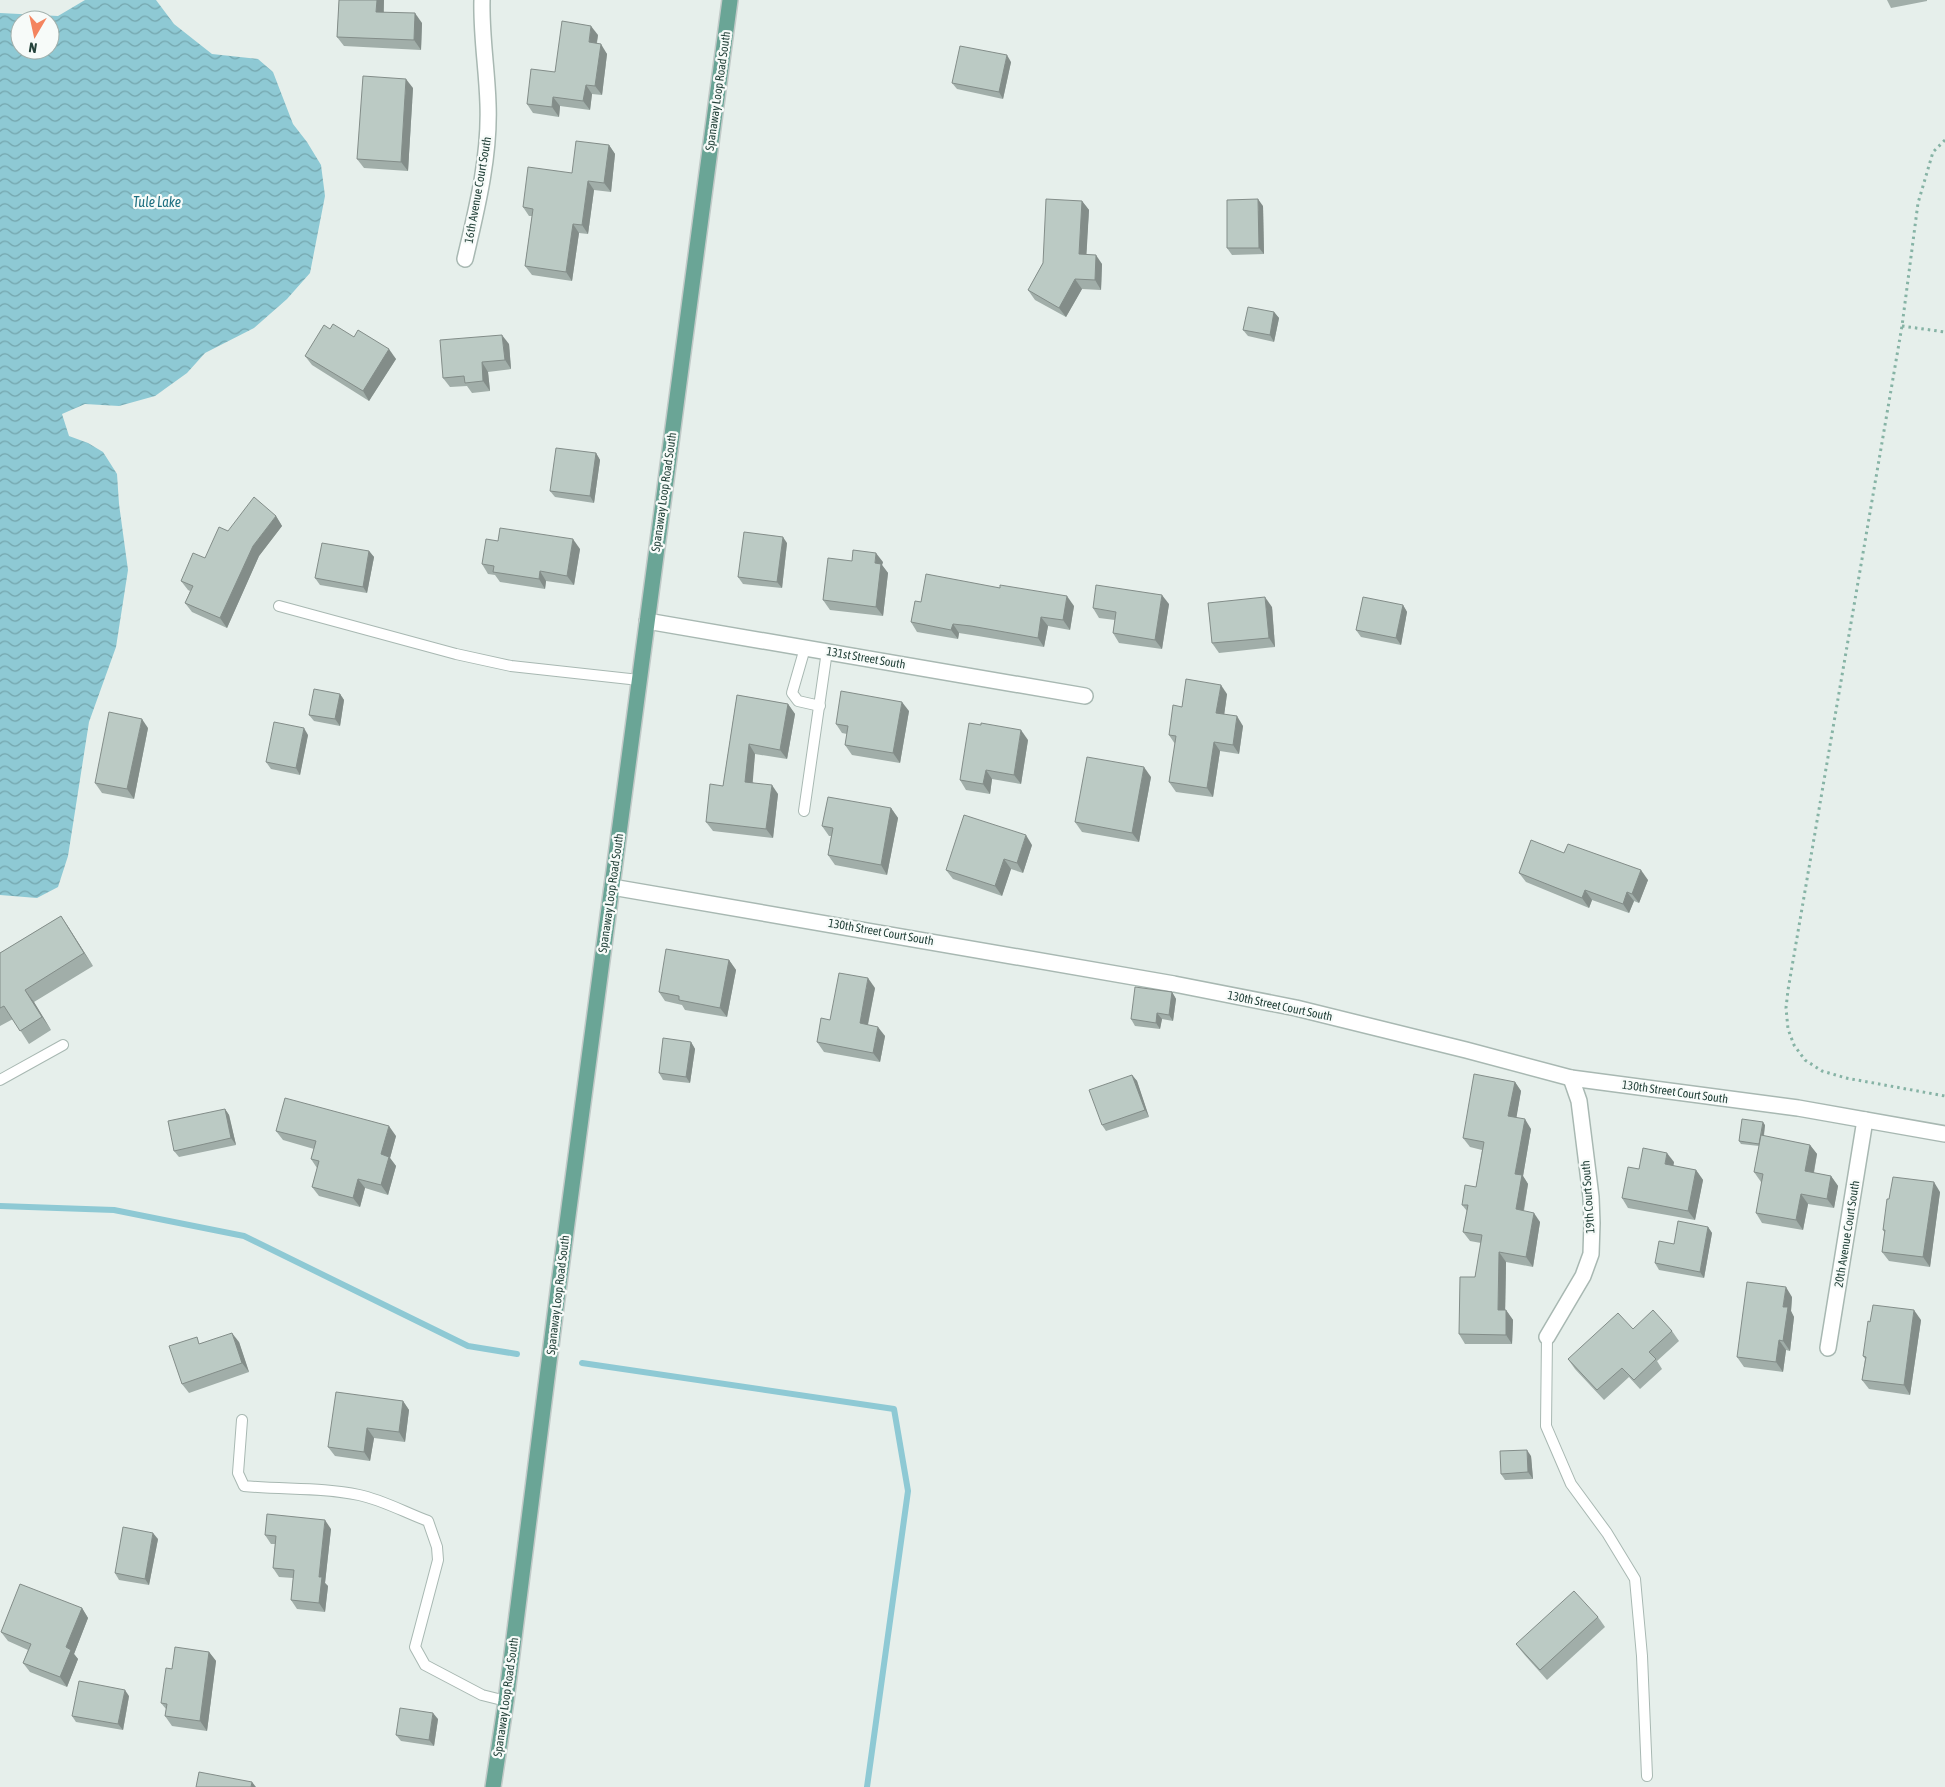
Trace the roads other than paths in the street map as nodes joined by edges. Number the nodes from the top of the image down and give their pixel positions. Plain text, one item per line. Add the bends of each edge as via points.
1 (482, 0) edge
2 (730, 0) edge
3 (465, 259) dead end
4 (278, 606) dead end
5 (647, 621) junction
6 (805, 648) junction
7 (827, 652) junction
8 (639, 680) junction
9 (1085, 696) dead end
10 (820, 706) junction
11 (804, 811) dead end
12 (612, 887) junction
13 (63, 1045) dead end
14 (1570, 1078) junction
15 (0, 1080) edge
16 (1864, 1120) junction
17 (1945, 1134) edge
18 (1547, 1337) joint
19 (1828, 1348) dead end
20 (242, 1420) dead end
21 (506, 1701) junction
22 (1648, 1776) dead end
23 (493, 1787) edge

1 - 3 street, 16th Avenue Court South via 488,129 477,207
2 - 5 main road, Spanaway Loop Road South
4 - 8 lane via 511,666
5 - 6 street, 131st Street South
5 - 8 main road, Spanaway Loop Road South
6 - 7 street, 131st Street South
6 - 10 lane via 792,693 798,701
7 - 9 street, 131st Street South
7 - 10 lane
8 - 12 main road, Spanaway Loop Road South
10 - 11 lane
12 - 14 street, 130th Street Court South via 1296,1008
12 - 21 main road, Spanaway Loop Road South
13 - 15 lane
14 - 16 street, 130th Street Court South via 1798,1108
14 - 18 street, 19th Court South via 1579,1101 1591,1197 1591,1254 1583,1276
16 - 17 street, 130th Street Court South
16 - 19 street, 20th Avenue Court South
18 - 22 lane via 1546,1426 1571,1484 1635,1579
20 - 21 lane via 238,1473 244,1486 358,1495 428,1521 438,1560 415,1647 425,1665 482,1695
21 - 23 main road, Spanaway Loop Road South

